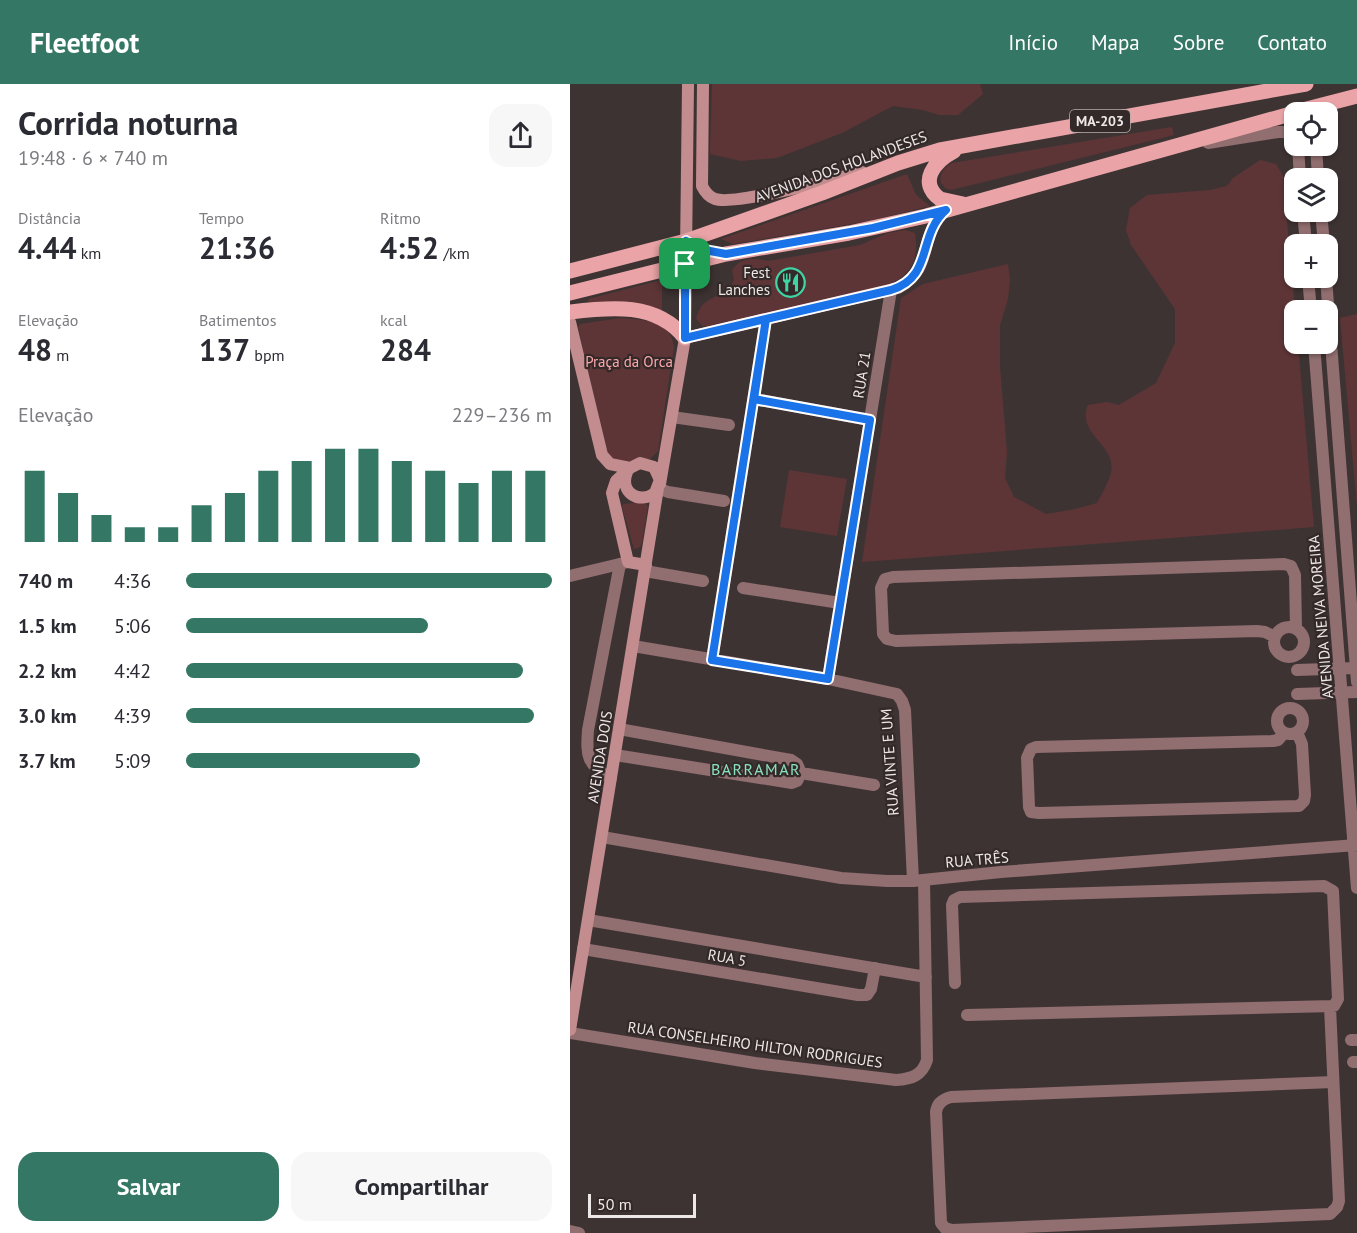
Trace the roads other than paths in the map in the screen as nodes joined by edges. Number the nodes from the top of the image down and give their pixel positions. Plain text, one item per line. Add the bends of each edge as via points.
1 (688, 84) edge
2 (703, 84) edge
3 (1306, 84) edge
4 (1357, 96) edge
5 (1338, 102) edge
6 (1284, 116) edge
7 (1284, 132) edge
8 (971, 145) junction
9 (1167, 150) junction
10 (898, 163) junction
11 (975, 202) junction
12 (946, 210) junction
13 (686, 241) junction
14 (726, 254) junction
15 (685, 264) junction
16 (570, 271) edge
17 (1327, 288) edge
18 (891, 290) junction
19 (570, 293) edge
20 (570, 312) edge
21 (766, 319) junction
22 (570, 322) edge
23 (685, 338) junction
24 (1315, 354) edge
25 (754, 399) junction
26 (672, 417) junction
27 (870, 420) junction
28 (729, 425) dead end
29 (665, 454) junction
30 (650, 465) junction
31 (629, 470) junction
32 (659, 486) junction
33 (724, 501) dead end
34 (624, 563) junction
35 (646, 568) junction
36 (570, 576) edge
37 (703, 581) dead end
38 (743, 588) dead end
39 (840, 603) junction
40 (1296, 628) junction
41 (1275, 637) junction
42 (633, 646) junction
43 (1296, 656) junction
44 (712, 660) junction
45 (1340, 668) junction
46 (1356, 668) edge
47 (1297, 670) junction
48 (828, 679) junction
49 (1357, 682) edge
50 (1342, 692) junction
51 (1357, 692) edge
52 (1297, 694) junction
53 (1294, 708) junction
54 (619, 729) junction
55 (1291, 732) junction
56 (615, 754) junction
57 (801, 772) junction
58 (611, 778) junction
59 (874, 785) dead end
60 (602, 837) junction
61 (1355, 846) edge
62 (918, 881) junction
63 (1357, 888) edge
64 (588, 921) junction
65 (583, 949) junction
66 (874, 968) junction
67 (926, 976) junction
68 (955, 983) dead end
69 (1330, 1007) junction
70 (967, 1016) dead end
71 (570, 1031) edge
72 (1333, 1082) junction
73 (570, 1232) edge
74 (579, 1233) edge

1 - 13 main road, AVENIDA DOIS
2 - 10 main road via 702,186 716,200 739,200
3 - 8 main road, AVENIDA DOS HOLANDESES / MA-203
4 - 5 main road
6 - 9 main road
7 - 9 street
8 - 10 main road, AVENIDA DOS HOLANDESES / MA-203
8 - 11 main road via 941,159 929,180 940,200
9 - 11 main road
10 - 13 main road, AVENIDA DOS HOLANDESES / MA-203
11 - 12 main road
12 - 14 main road
12 - 18 main road via 932,226 918,272
13 - 14 main road via 699,249
13 - 15 main road, AVENIDA DOIS
13 - 16 main road, AVENIDA DOS HOLANDESES / MA-203
14 - 15 main road
15 - 19 main road
15 - 23 main road, AVENIDA DOIS
17 - 46 street, AVENIDA NEIVA MOREIRA
18 - 21 main road
18 - 27 street, RUA 21
20 - 23 main road via 636,310 670,323
21 - 23 main road
21 - 25 street
22 - 31 main road via 602,455 610,464
23 - 26 main road, AVENIDA DOIS
24 - 45 street, AVENIDA NEIVA MOREIRA
25 - 27 street
25 - 44 street
26 - 28 street
26 - 29 main road, AVENIDA DOIS
27 - 39 street, RUA 21
29 - 30 main road
29 - 32 main road, AVENIDA DOIS
30 - 31 main road via 640,463
30 - 32 main road via 659,475
31 - 32 main road via 625,483 634,496 645,498
31 - 34 main road via 616,481 612,496
32 - 33 street via 668,492
32 - 35 main road, AVENIDA DOIS
34 - 35 main road
34 - 36 street
34 - 58 street via 586,748 594,768
35 - 37 street
35 - 42 main road, AVENIDA DOIS
38 - 39 street
39 - 48 street, RUA 21
40 - 41 street via 1281,629
40 - 41 street via 1295,575 1291,566 1284,564 893,577 885,579 881,588 883,634 896,642 1257,631
40 - 43 street via 1305,644
41 - 43 street via 1277,652 1286,657
42 - 44 street, RUA VINTE E UM
42 - 54 main road, AVENIDA DOIS
43 - 47 street
44 - 48 street, RUA VINTE E UM
45 - 46 street
45 - 47 street
45 - 50 street, AVENIDA NEIVA MOREIRA
46 - 49 street, AVENIDA NEIVA MOREIRA
47 - 52 street
48 - 62 street, RUA VINTE E UM via 884,690 897,694 902,701
50 - 51 street
50 - 52 street
50 - 61 street, AVENIDA NEIVA MOREIRA
52 - 53 street
53 - 55 street via 1304,721
53 - 55 street via 1285,708 1278,714 1277,722
54 - 56 main road, AVENIDA DOIS
54 - 57 street via 791,760
55 - 55 street via 1273,741 1036,747 1027,758 1029,807 1038,813 1299,806 1305,795 1302,744
56 - 57 street via 792,783
56 - 58 main road, AVENIDA DOIS
57 - 59 street
58 - 60 main road, AVENIDA DOIS
60 - 62 street, RUA TRÊS via 841,878
60 - 64 main road, AVENIDA DOIS
61 - 62 street, RUA TRÊS
61 - 63 street, AVENIDA NEIVA MOREIRA
62 - 67 street, RUA CONSELHEIRO HILTON RODRIGUES
64 - 65 main road, AVENIDA DOIS
64 - 66 street
65 - 66 street, RUA 5 via 858,995 867,995 871,989
65 - 71 main road, AVENIDA DOIS
66 - 67 street
67 - 71 street, RUA CONSELHEIRO HILTON RODRIGUES via 927,1060 921,1072 908,1079 755,1063
68 - 69 street via 952,905 958,898 1324,886 1333,893 1335,916 1338,999
69 - 70 street
69 - 72 street
72 - 72 street via 948,1098 939,1103 936,1112 940,1223 952,1230 1330,1214 1339,1201
73 - 74 street

